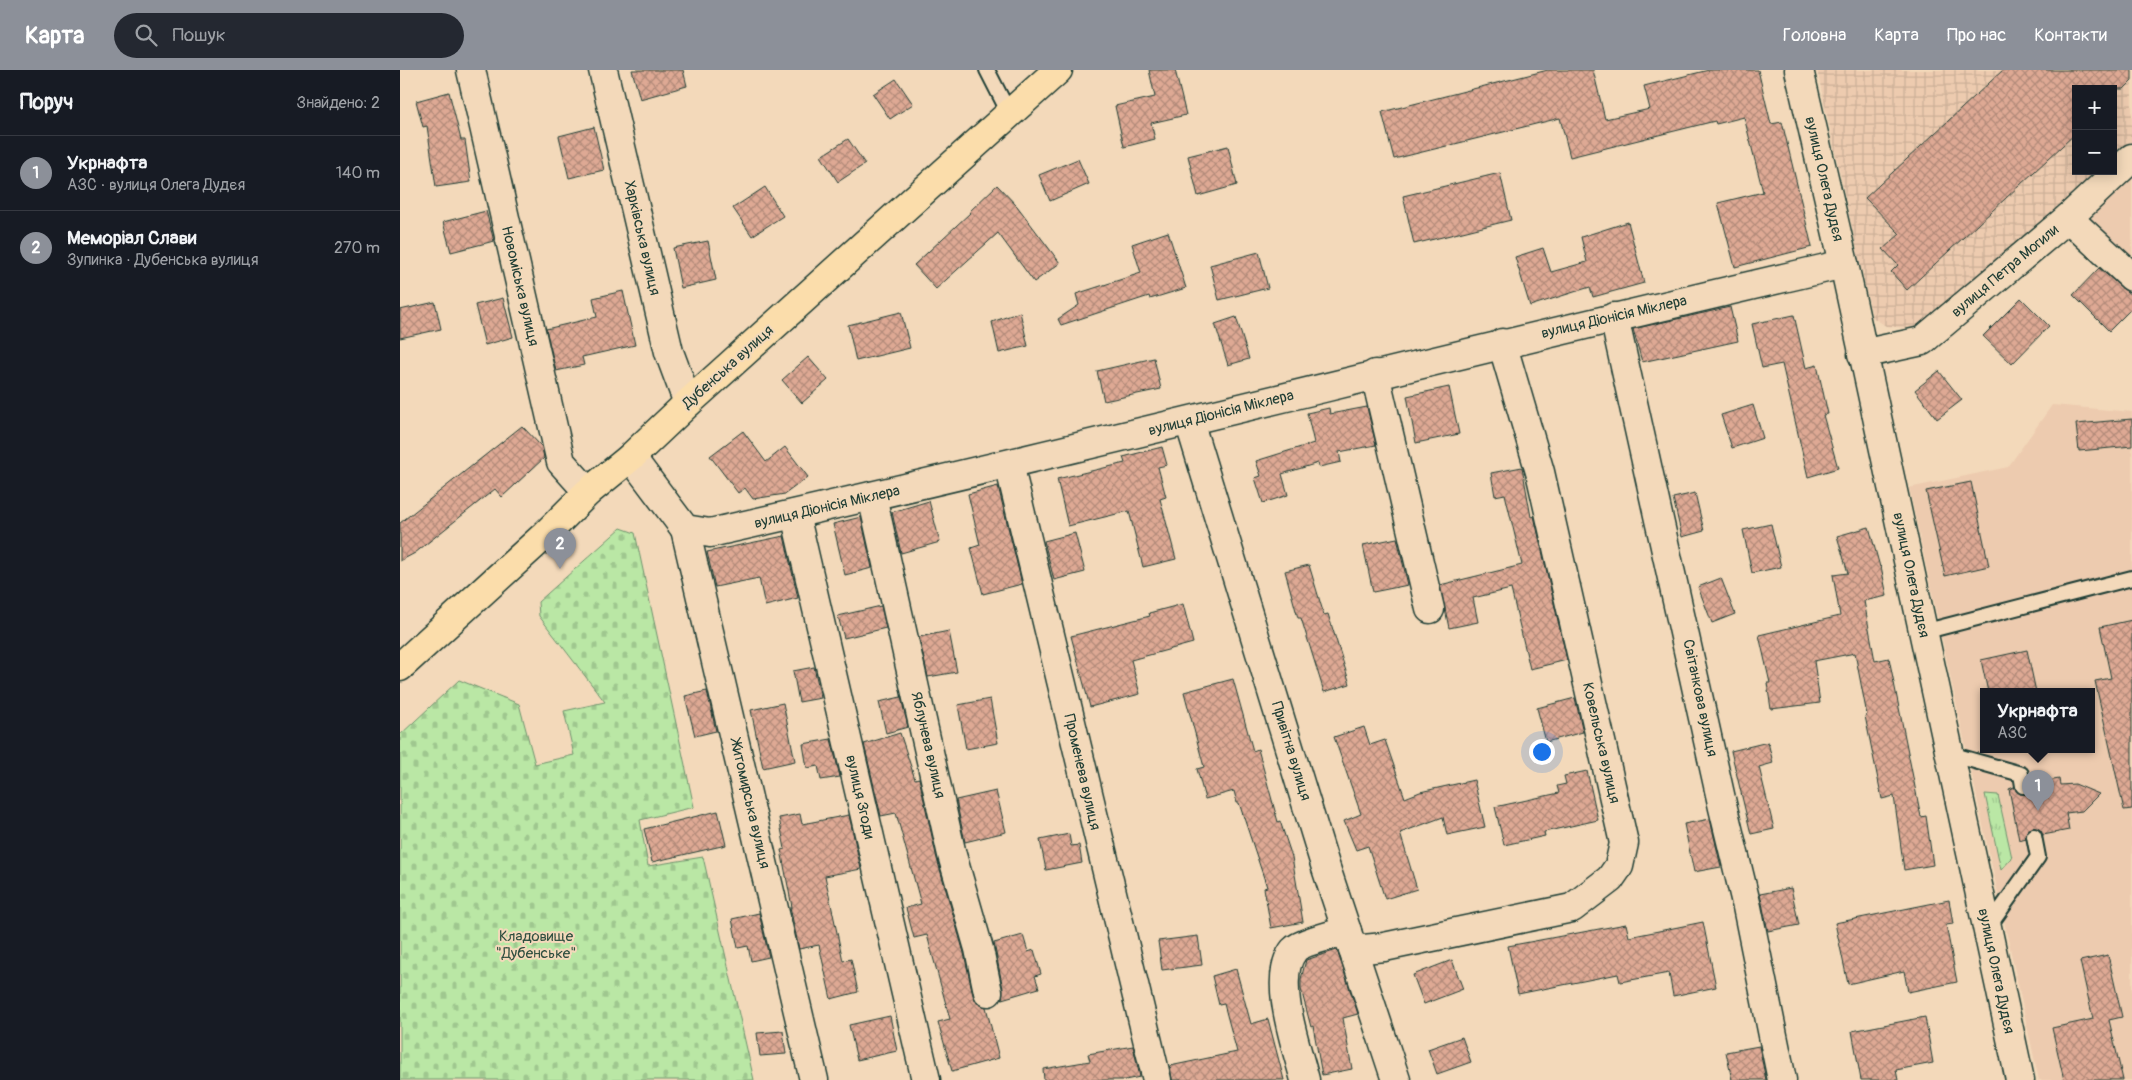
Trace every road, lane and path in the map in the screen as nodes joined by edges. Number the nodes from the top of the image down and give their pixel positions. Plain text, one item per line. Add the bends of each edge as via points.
1 (471, 70) edge
2 (603, 70) edge
3 (987, 70) edge
4 (1058, 70) edge
5 (1800, 70) edge
6 (1010, 114) junction
7 (2132, 158) edge
8 (2068, 218) junction
9 (1844, 264) junction
10 (2132, 277) edge
11 (1614, 317) junction
12 (1502, 343) junction
13 (1862, 354) junction
14 (1375, 374) junction
15 (688, 403) junction
16 (1189, 421) junction
17 (631, 457) junction
18 (1009, 464) junction
19 (588, 492) junction
20 (872, 496) junction
21 (795, 514) junction
22 (685, 529) junction
23 (2132, 578) edge
24 (1430, 609) dead end
25 (1923, 632) junction
26 (400, 667) edge
27 (1950, 754) junction
28 (2023, 786) dead end
29 (2034, 836) dead end
30 (1987, 930) junction
31 (1350, 940) junction
32 (988, 992) dead end
33 (814, 1080) edge
34 (926, 1080) edge
35 (1157, 1080) edge
36 (1305, 1080) edge
37 (1396, 1080) edge
38 (1782, 1080) edge
39 (2020, 1080) edge

1 - 19 street, Новоміська вулиця via 561,462
2 - 15 street, Харківська вулиця via 669,352
3 - 6 lane
4 - 6 main road, Дубенська вулиця
5 - 9 street, вулиця Олега Дудєя
6 - 15 main road, Дубенська вулиця
7 - 8 street, вулиця Петра Могили
8 - 10 street
8 - 13 street, вулиця Петра Могили via 1922,341
9 - 11 street, вулиця Діонісія Міклера
9 - 13 street, вулиця Олега Дудєя
11 - 12 street, вулиця Діонісія Міклера
11 - 38 street, Світанкова вулиця via 1747,907
12 - 14 street, вулиця Діонісія Міклера
12 - 31 street, Ковельська вулиця via 1540,472 1624,843 1619,866 1610,879 1572,908 1384,947
13 - 25 street, вулиця Олега Дудєя
14 - 16 street, вулиця Діонісія Міклера
14 - 24 street
15 - 17 main road, Дубенська вулиця
16 - 18 street, вулиця Діонісія Міклера
16 - 31 street, Привітна вулиця
17 - 19 main road, Дубенська вулиця
17 - 22 street
18 - 20 street, вулиця Діонісія Міклера
18 - 35 street, Променева вулиця
19 - 26 main road, Дубенська вулиця
20 - 21 street, вулиця Діонісія Міклера
20 - 32 street, Яблунева вулиця via 950,846
21 - 22 street, вулиця Діонісія Міклера via 710,533
21 - 34 street, вулиця Згоди
22 - 33 street, Житомирська вулиця
23 - 25 lane
25 - 27 street, вулиця Олега Дудєя
27 - 28 lane via 2021,774
27 - 30 street, вулиця Олега Дудєя
29 - 30 lane via 2038,857
30 - 39 street, вулиця Олега Дудєя
31 - 36 street, Ковельська вулиця via 1324,937 1295,949 1286,964 1284,978 1289,1016
31 - 37 street, Привітна вулиця

